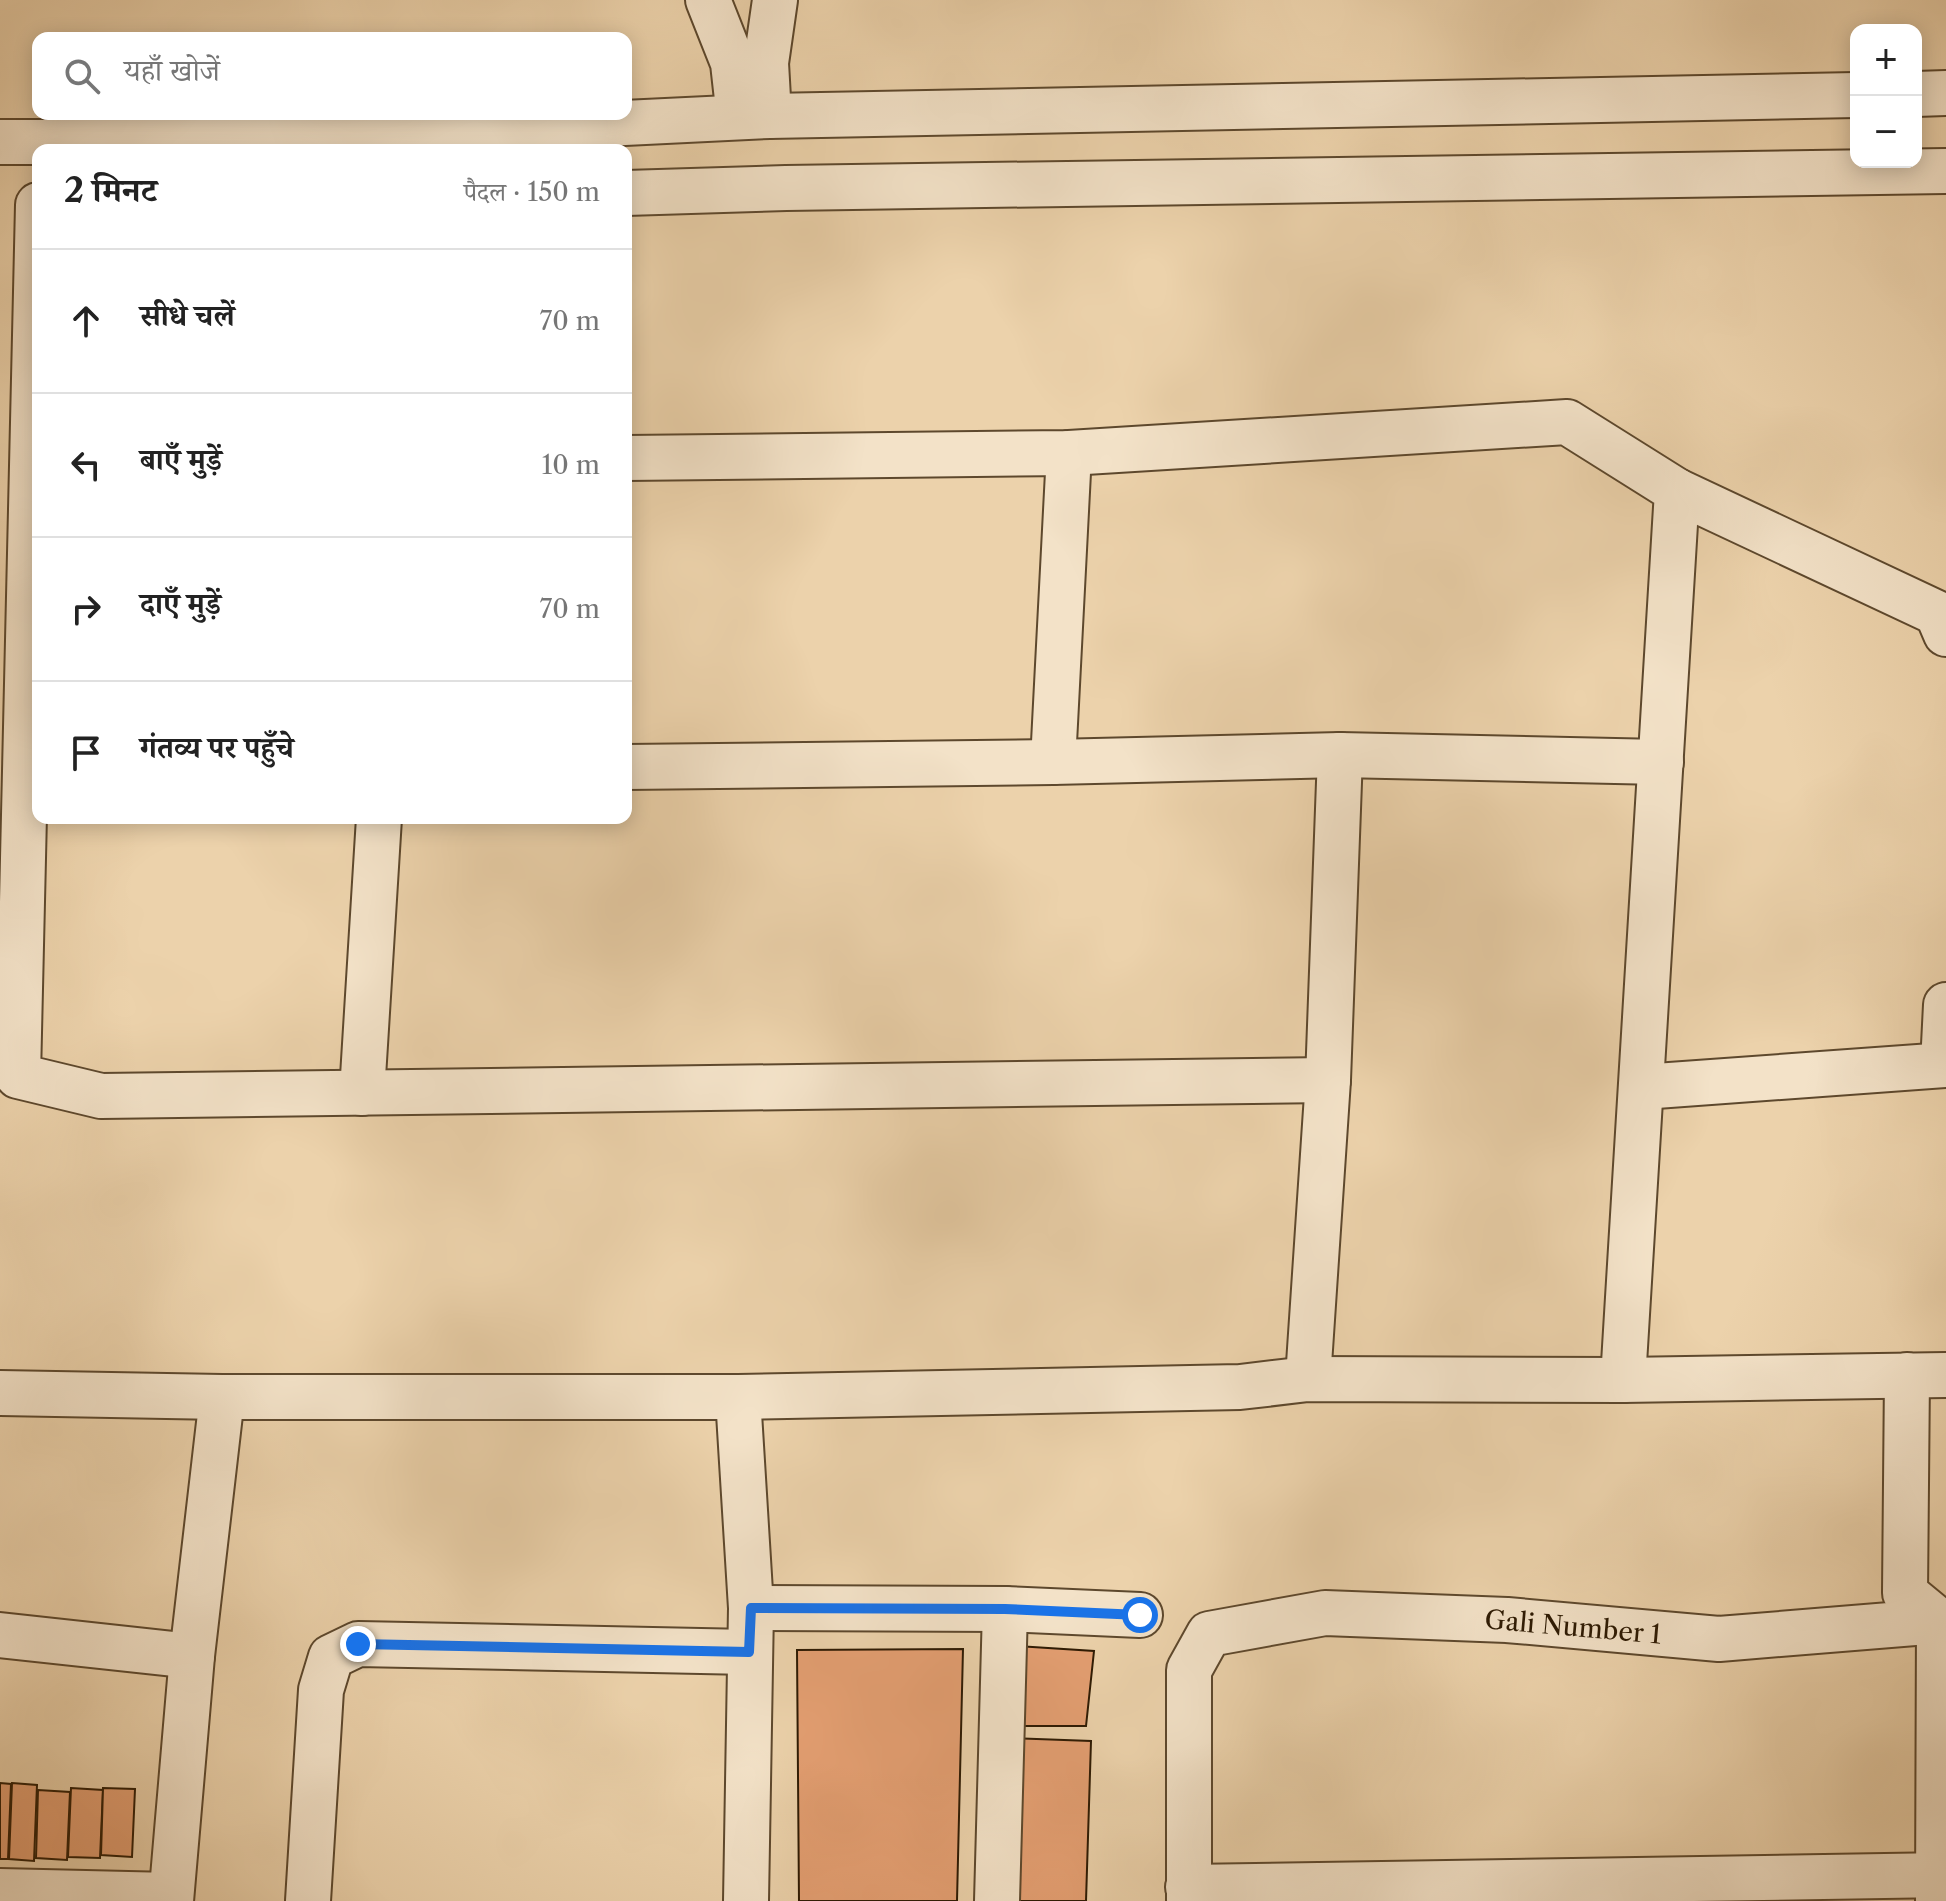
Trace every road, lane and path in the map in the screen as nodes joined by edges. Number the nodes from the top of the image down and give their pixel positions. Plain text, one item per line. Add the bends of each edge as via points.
1 (708, 0) edge
2 (775, 0) edge
3 (1946, 93) edge
4 (1922, 94) edge
5 (1850, 95) edge
6 (754, 117) junction
7 (0, 142) edge
8 (32, 144) edge
9 (142, 144) edge
10 (1946, 171) edge
11 (632, 193) edge
12 (28, 210) edge
13 (23, 447) edge
14 (1069, 453) junction
15 (632, 458) edge
16 (1677, 491) junction
17 (1946, 634) edge
18 (1340, 755) junction
19 (1053, 762) junction
20 (1661, 762) junction
21 (632, 767) edge
22 (379, 824) edge
23 (11, 854) edge
24 (1946, 1005) edge
25 (1945, 1065) edge
26 (9, 1077) edge
27 (1328, 1080) junction
28 (1642, 1087) junction
29 (362, 1093) junction
30 (1927, 1375) edge
31 (1308, 1379) junction
32 (1623, 1380) junction
33 (0, 1393) edge
34 (222, 1397) junction
35 (738, 1397) junction
36 (751, 1608) junction
37 (1005, 1609) junction
38 (1140, 1615) dead end
39 (1939, 1621) junction
40 (0, 1635) edge
41 (749, 1652) junction
42 (192, 1656) junction
43 (1941, 1884) edge
44 (0, 1891) edge
45 (1189, 1894) edge
46 (171, 1898) edge
47 (308, 1901) edge
48 (746, 1901) edge
49 (997, 1901) edge

1 - 6 street
2 - 6 street
3 - 4 street
5 - 6 street
6 - 9 street
7 - 8 street
10 - 11 street
12 - 13 street
13 - 23 street
14 - 15 street
14 - 16 street via 1567,422
14 - 19 street
16 - 17 street via 1937,613
16 - 20 street
18 - 19 street
18 - 20 street
18 - 27 street
19 - 21 street
20 - 28 street
22 - 29 street
23 - 26 street
24 - 25 street
25 - 28 street
26 - 29 street via 101,1096
27 - 29 street
27 - 31 street
28 - 32 street
30 - 32 street
30 - 39 street via 1905,1593
31 - 32 street
31 - 35 street via 1240,1387
33 - 34 street
34 - 35 street
34 - 42 street
35 - 36 street
36 - 37 street
36 - 41 street
37 - 38 street
37 - 49 street
39 - 43 street
39 - 45 street, Gali Number 1 via 1719,1639 1507,1620 1325,1613 1209,1634 1189,1670
40 - 42 street
41 - 47 street via 358,1644 331,1657 321,1690
41 - 48 street
42 - 46 street
43 - 45 street
44 - 46 street

